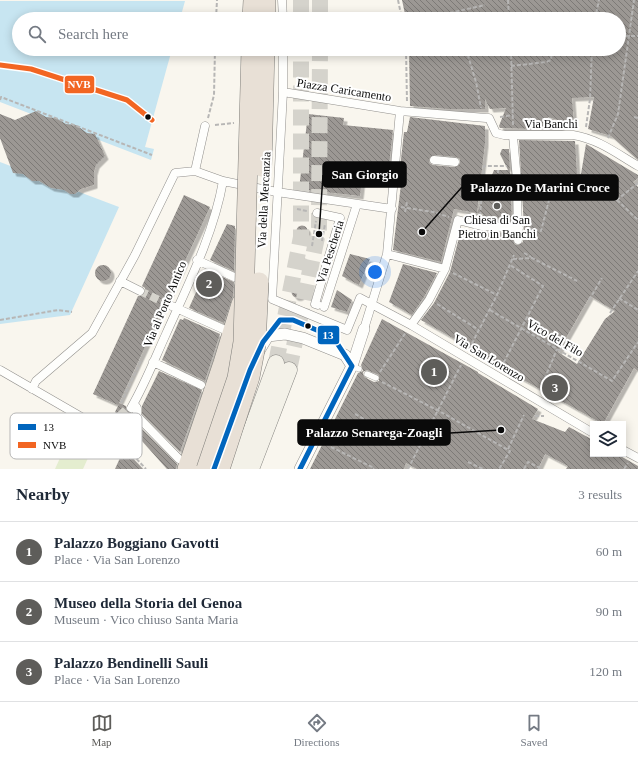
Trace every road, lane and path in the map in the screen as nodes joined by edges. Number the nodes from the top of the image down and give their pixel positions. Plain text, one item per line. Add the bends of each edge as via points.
1 (217, 0) edge
2 (253, 0) edge
3 (266, 0) edge
4 (282, 0) edge
5 (398, 0) edge
6 (508, 0) edge
7 (598, 0) edge
8 (634, 0) edge
9 (485, 5) dead end
10 (459, 11) joint
11 (216, 12) edge
12 (252, 12) edge
13 (266, 12) edge
14 (283, 12) edge
15 (401, 12) edge
16 (454, 12) edge
17 (509, 12) edge
18 (596, 12) edge
19 (628, 35) junction
20 (638, 36) edge
21 (626, 51) edge
22 (215, 56) edge
23 (251, 56) edge
24 (265, 56) edge
25 (283, 56) edge
26 (406, 56) edge
27 (468, 56) edge
28 (511, 56) edge
29 (551, 56) edge
30 (592, 56) edge
31 (625, 56) edge
32 (511, 66) junction
33 (283, 92) junction
34 (0, 100) edge
35 (282, 103) joint
36 (403, 112) junction
37 (634, 117) dead end
38 (483, 118) junction
39 (638, 118) edge
40 (205, 126) joint
41 (515, 136) junction
42 (584, 136) junction
43 (605, 145) junction
44 (152, 154) dead end
45 (434, 160) dead end
46 (455, 162) dead end
47 (638, 166) edge
48 (515, 168) junction
49 (498, 170) dead end
50 (195, 171) junction
51 (498, 173) dead end
52 (517, 180) junction
53 (223, 181) junction
54 (554, 181) junction
55 (638, 183) edge
56 (572, 187) tunnel mouth
57 (277, 192) junction
58 (581, 192) dead end
59 (617, 200) junction
60 (407, 202) dead end
61 (357, 204) junction
62 (406, 207) junction
63 (392, 208) junction
64 (405, 212) dead end
65 (317, 213) joint
66 (327, 215) junction
67 (458, 220) junction
68 (638, 220) edge
69 (479, 225) junction
70 (519, 228) junction
71 (518, 240) dead end
72 (322, 241) dead end
73 (312, 246) dead end
74 (524, 253) dead end
75 (387, 254) junction
76 (514, 255) dead end
77 (513, 258) junction
78 (533, 258) junction
79 (198, 260) junction
80 (510, 265) junction
81 (445, 269) junction
82 (638, 271) edge
83 (602, 278) dead end
84 (120, 281) junction
85 (577, 281) dead end
86 (240, 282) junction
87 (140, 291) tunnel mouth
88 (497, 295) junction
89 (619, 298) junction
90 (272, 299) joint
91 (429, 300) junction
92 (589, 300) dead end
93 (166, 303) tunnel mouth
94 (373, 305) junction
95 (178, 309) junction
96 (490, 310) junction
97 (638, 310) edge
98 (72, 312) dead end
99 (610, 312) dead end
100 (0, 320) edge
101 (411, 325) junction
102 (522, 328) junction
103 (223, 330) dead end
104 (364, 330) joint
105 (479, 330) junction
106 (268, 336) junction
107 (638, 342) edge
108 (557, 349) junction
109 (571, 353) dead end
110 (345, 355) junction
111 (569, 356) junction
112 (465, 357) junction
113 (153, 362) junction
114 (355, 368) junction
115 (0, 370) edge
116 (367, 374) dead end
117 (496, 376) junction
118 (376, 378) junction
119 (202, 385) dead end
120 (32, 390) junction
121 (536, 399) junction
122 (439, 411) junction
123 (74, 413) edge
124 (137, 413) edge
125 (355, 414) dead end
126 (524, 415) dead end
127 (142, 421) tunnel mouth
128 (377, 426) dead end
129 (590, 430) edge
130 (397, 436) dead end
131 (420, 445) junction
132 (331, 447) dead end
133 (509, 450) junction
134 (626, 452) edge
135 (638, 458) edge
136 (138, 459) edge
137 (468, 462) dead end
138 (183, 464) edge
139 (374, 468) edge
140 (146, 469) edge
141 (206, 469) edge
142 (214, 469) edge
143 (220, 469) edge
144 (237, 469) edge
145 (251, 469) edge
146 (300, 469) edge
147 (408, 469) edge
148 (483, 469) edge
149 (499, 469) edge
150 (524, 469) edge
151 (542, 469) edge

1 - 11 path
2 - 12 highway
3 - 13 highway
4 - 14 street
5 - 15 path
6 - 17 path
7 - 18 path
8 - 19 path
9 - 10 path
10 - 16 path
19 - 20 path
19 - 21 path
22 - 40 path via 214,95
23 - 86 highway, bridge
24 - 143 highway, bridge via 256,345 250,377
25 - 33 street, Piazza Caricamento
26 - 36 path
27 - 38 path
28 - 32 path
29 - 32 path via 551,60 546,62
30 - 42 path via 590,99
31 - 43 path via 618,114
32 - 41 path
33 - 35 street, Piazza Caricamento
33 - 36 street, Piazza Caricamento
34 - 44 path via 1,97
35 - 57 street, Via della Mercanzia
36 - 38 street, Piazza Caricamento
36 - 63 street
37 - 39 path
38 - 41 street, Via Banchi via 489,118 496,133
40 - 50 street
41 - 42 street, Via Banchi
41 - 48 street
42 - 43 street
43 - 47 street
45 - 46 street
48 - 52 street
48 - 69 path via 484,166
49 - 51 path
50 - 53 street
50 - 84 street via 175,173
52 - 54 path
52 - 70 street
53 - 57 street
53 - 79 street, Via al Porto Antico via 218,208
54 - 56 path
54 - 70 path via 542,232
55 - 59 path
57 - 61 street
57 - 90 street, Via della Mercanzia
58 - 59 path via 585,194 595,182
59 - 68 path
60 - 62 path
61 - 63 street
61 - 66 street, Via Pescheria via 321,306 315,304 340,218
62 - 63 path
62 - 64 path
62 - 67 path
63 - 75 street
65 - 66 street
65 - 73 path
66 - 72 path
67 - 69 street
67 - 81 street
69 - 70 street
70 - 71 street
74 - 78 path
75 - 81 street
75 - 94 street
76 - 77 path
77 - 78 path
77 - 80 path
78 - 85 path
79 - 86 street
79 - 95 street, Via al Porto Antico
80 - 88 path
80 - 102 path via 543,286
81 - 88 path
81 - 91 street
82 - 89 path
83 - 92 path
84 - 87 street
84 - 120 street via 92,333 36,381
86 - 138 highway, bridge via 224,363
86 - 141 highway, bridge via 243,342 237,378
88 - 96 path
89 - 97 path
89 - 99 path
90 - 94 street, Via San Lorenzo via 347,330 360,298
91 - 101 street
91 - 105 path
93 - 95 street
94 - 101 street, Via San Lorenzo
94 - 104 street
95 - 103 street
95 - 113 street, Via al Porto Antico
96 - 102 path, Vico del Filo
96 - 105 path
98 - 100 path via 58,310
101 - 112 street, Via San Lorenzo
101 - 118 path
102 - 108 path, Vico del Filo
102 - 117 path
104 - 114 street
105 - 112 path
106 - 110 street via 285,334 303,338
106 - 110 lane via 280,320 293,320 333,337
106 - 142 street via 250,370
107 - 111 path, Vico del Filo via 612,382
108 - 111 path, Vico del Filo
108 - 121 path
109 - 111 path
110 - 114 street
112 - 117 street, Via San Lorenzo
112 - 122 path
113 - 119 street
113 - 124 street, Via al Porto Antico via 132,406 137,408
114 - 146 street
115 - 120 street
116 - 118 lane
117 - 121 street, Via San Lorenzo
118 - 122 path
120 - 123 street
121 - 129 street, Via San Lorenzo
122 - 131 path
122 - 133 path
125 - 128 path
126 - 133 path
127 - 138 street, Via al Porto Antico
130 - 131 path
131 - 147 path
132 - 139 path
133 - 149 path
134 - 135 street
136 - 140 path
137 - 148 path
144 - 145 main road via 282,366
150 - 151 path via 528,462

